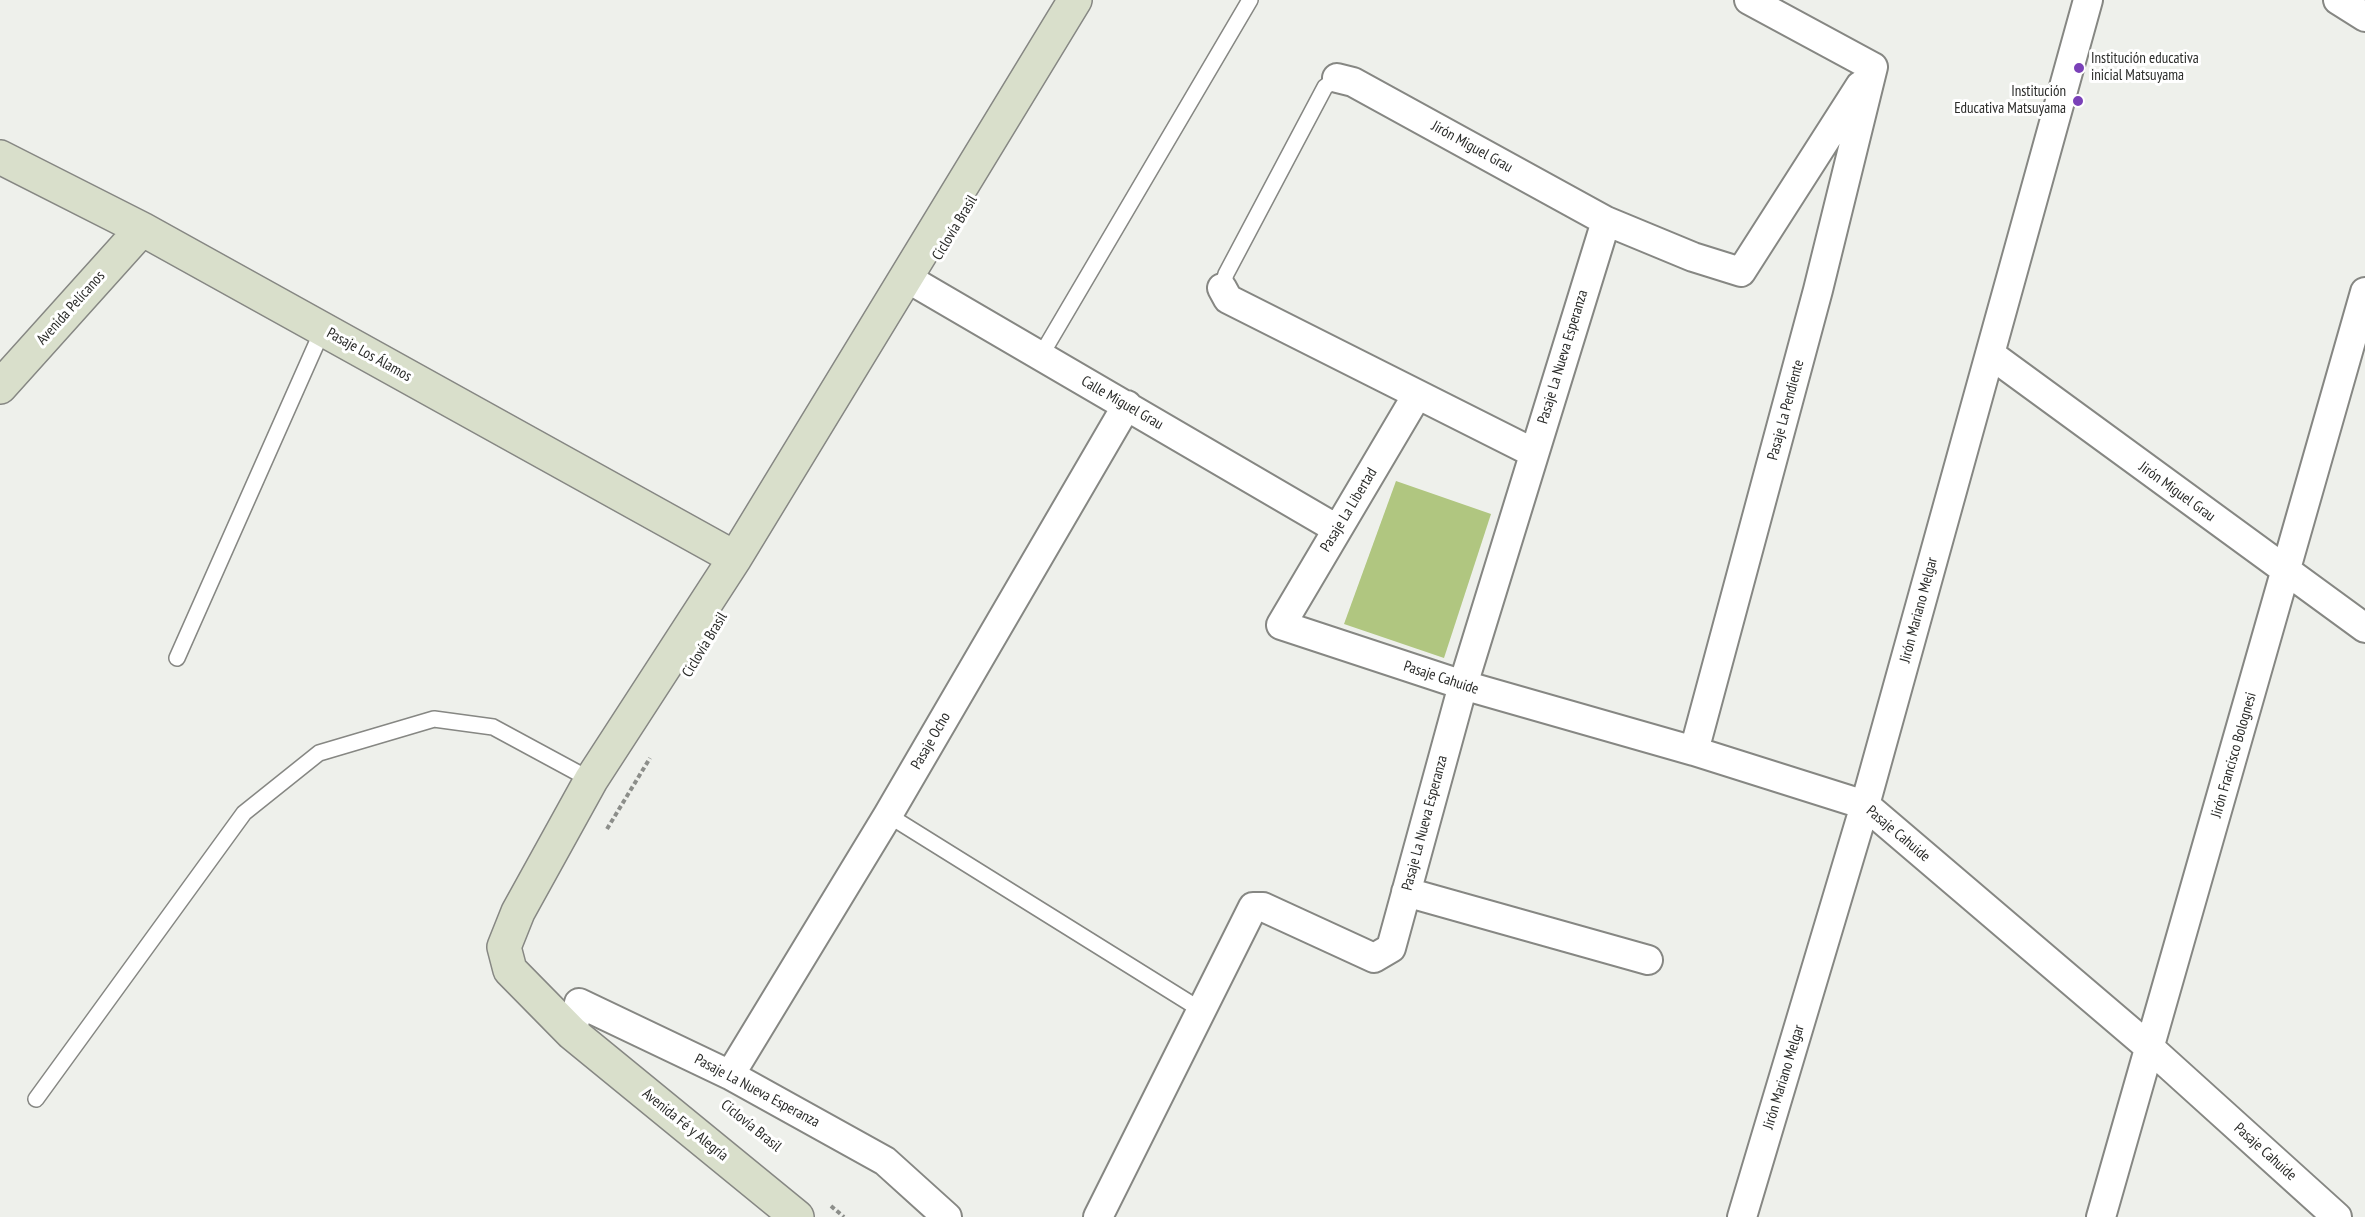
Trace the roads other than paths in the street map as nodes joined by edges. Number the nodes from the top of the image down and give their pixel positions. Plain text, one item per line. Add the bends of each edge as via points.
1 (1075, 0) edge
2 (1250, 0) edge
3 (1749, 0) edge
4 (2088, 0) edge
5 (2338, 0) edge
6 (2365, 17) edge
7 (1873, 67) junction
8 (1337, 78) joint
9 (0, 157) edge
10 (1606, 220) junction
11 (142, 229) junction
12 (907, 278) junction
13 (1222, 288) joint
14 (2365, 292) edge
15 (322, 329) junction
16 (1990, 354) junction
17 (1040, 357) junction
18 (0, 387) edge
19 (1417, 395) junction
20 (1126, 405) junction
21 (1534, 453) junction
22 (1337, 529) junction
23 (735, 558) junction
24 (2287, 573) junction
25 (1281, 625) joint
26 (2365, 628) edge
27 (177, 658) dead end
28 (1463, 686) junction
29 (1694, 751) junction
30 (591, 780) junction
31 (1865, 805) junction
32 (888, 815) junction
33 (1406, 892) junction
34 (1648, 960) dead end
35 (1201, 1010) junction
36 (572, 1033) junction
37 (2150, 1048) junction
38 (730, 1075) junction
39 (36, 1100) dead end
40 (812, 1209) edge
41 (946, 1217) edge
42 (1098, 1217) edge
43 (1742, 1217) edge
44 (2101, 1217) edge
45 (2337, 1217) edge

1 - 12 main road, Avenida Fé y Alegría
2 - 17 lane
3 - 7 street
4 - 16 street, Jirón Mariano Melgar
5 - 6 street
7 - 10 street, Jirón Miguel Grau via 1741,272
7 - 29 street, Pasaje La Pendiente via 1818,290
8 - 10 street, Jirón Miguel Grau via 1353,82
8 - 13 lane via 1325,87
9 - 11 main road, Pasaje Los Álamos
10 - 21 street, Pasaje La Nueva Esperanza
11 - 15 main road, Pasaje Los Álamos
11 - 18 main road, Avenida Pelícanos
12 - 17 street, Calle Miguel Grau
12 - 23 main road, Avenida Fé y Alegría
13 - 19 street via 1227,299
14 - 24 street, Jirón Francisco Bolognesi
15 - 23 main road, Pasaje Los Álamos
15 - 27 lane
16 - 24 street, Jirón Miguel Grau
16 - 31 street, Jirón Mariano Melgar
17 - 20 street, Calle Miguel Grau
19 - 21 street
19 - 22 street, Pasaje La Libertad
20 - 22 street, Calle Miguel Grau
20 - 32 street, Pasaje Ocho
21 - 28 street, Pasaje La Nueva Esperanza
22 - 25 street, Pasaje La Libertad
23 - 30 main road, Avenida Fé y Alegría
24 - 26 street, Jirón Miguel Grau
24 - 37 street, Jirón Francisco Bolognesi
25 - 28 street, Pasaje Cahuide
28 - 29 street, Pasaje Cahuide
28 - 33 street, Pasaje La Nueva Esperanza
29 - 31 street, Pasaje Cahuide
30 - 36 main road, Avenida Fé y Alegría via 518,912 504,947 510,970
30 - 39 lane via 493,727 434,719 319,753 244,813
31 - 37 street, Pasaje Cahuide
31 - 43 street, Jirón Mariano Melgar
32 - 35 lane
32 - 38 street, Pasaje Ocho
33 - 34 street
33 - 35 street, Pasaje La Nueva Esperanza via 1391,948 1374,958 1263,907 1253,907
35 - 42 street, Pasaje La Nueva Esperanza
36 - 38 street, Pasaje La Nueva Esperanza via 579,1003
36 - 40 main road, Avenida Fé y Alegría
37 - 44 street, Jirón Francisco Bolognesi
37 - 45 street, Pasaje Cahuide
38 - 41 street, Pasaje La Nueva Esperanza via 885,1161

